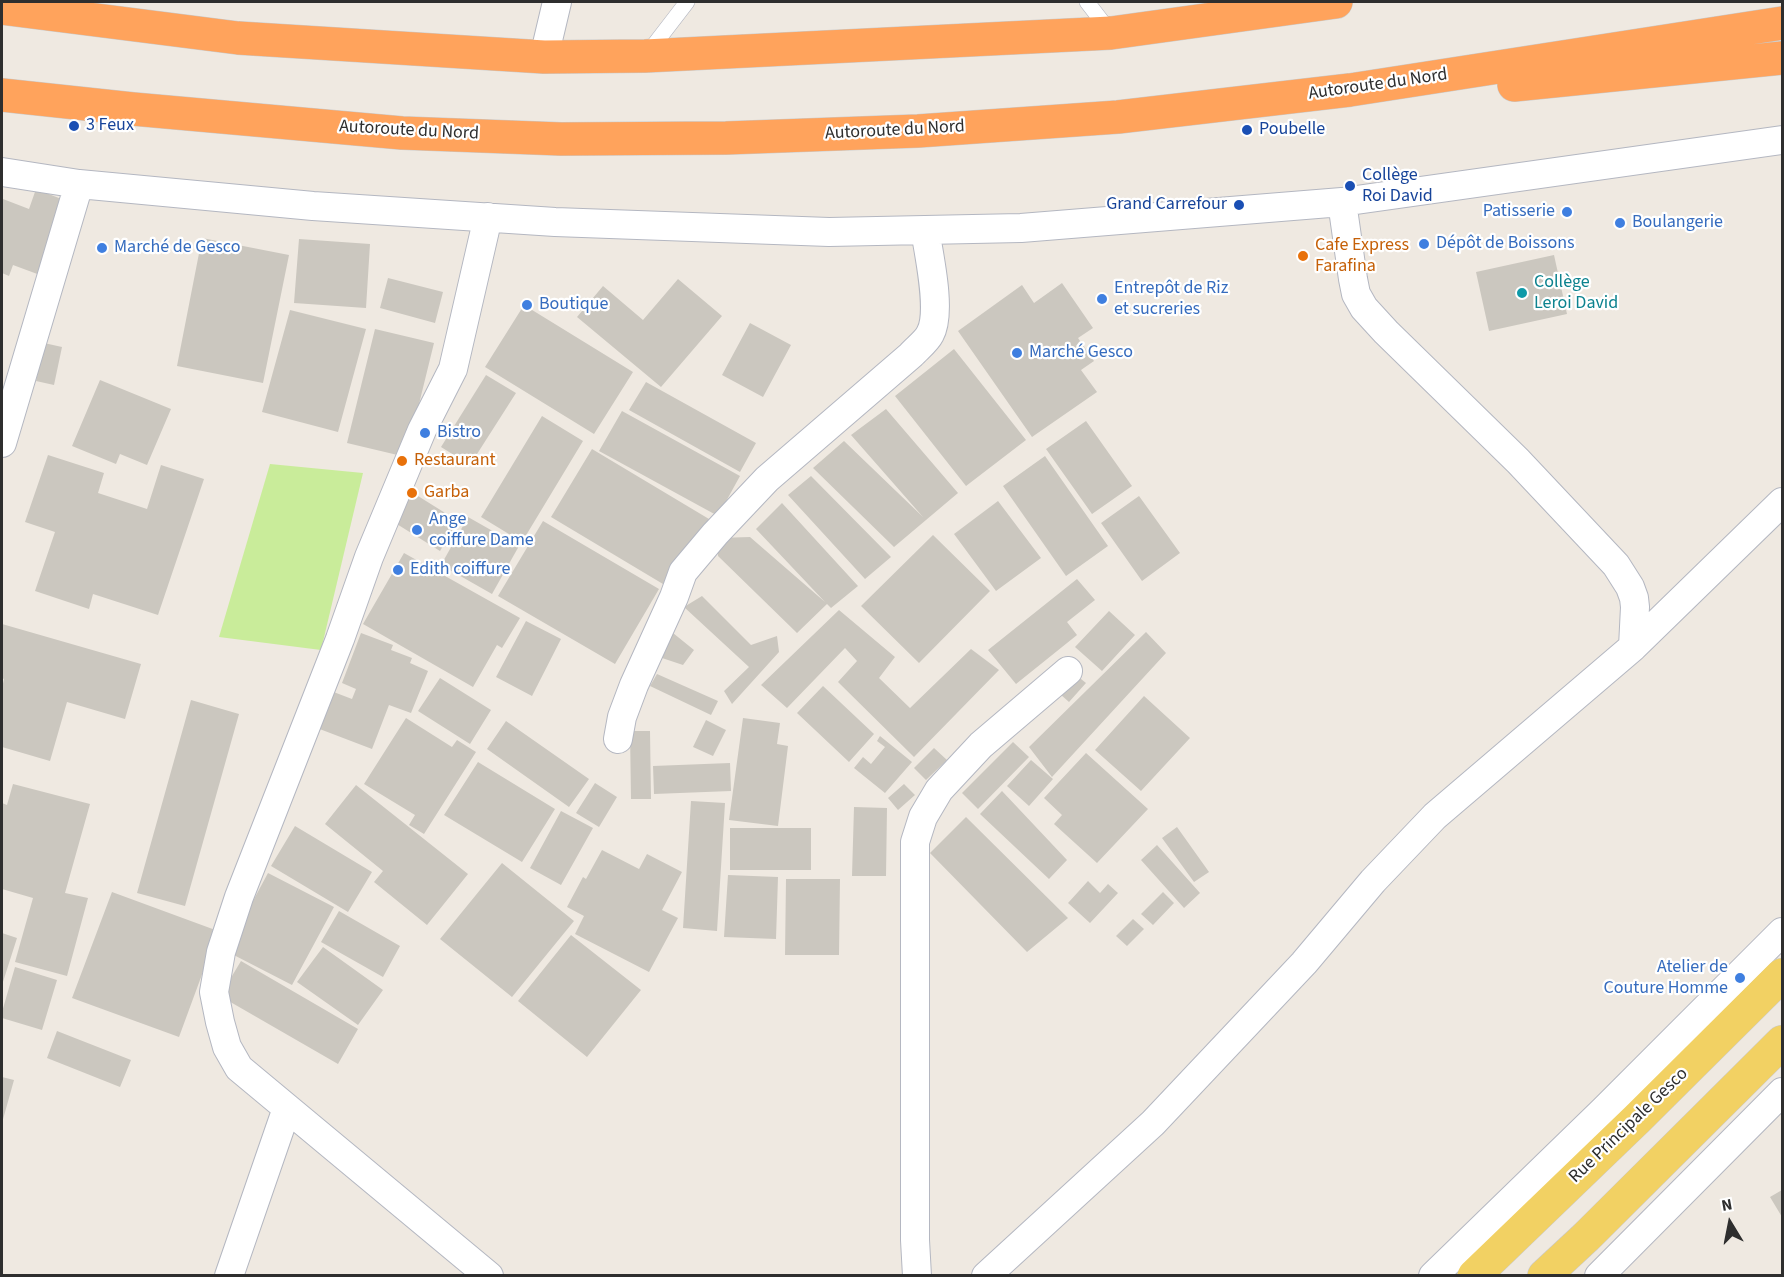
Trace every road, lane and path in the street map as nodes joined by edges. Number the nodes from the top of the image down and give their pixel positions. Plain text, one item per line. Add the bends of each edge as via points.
1 (557, 2) edge
2 (687, 2) edge
3 (1087, 2) edge
4 (1177, 2) edge
5 (1336, 2) edge
6 (2, 8) edge
7 (1782, 23) edge
8 (1111, 33) junction
9 (645, 56) junction
10 (544, 57) junction
11 (1782, 58) edge
12 (1350, 90) junction
13 (2, 95) edge
14 (1782, 140) edge
15 (2, 172) edge
16 (79, 184) junction
17 (1342, 202) junction
18 (489, 217) junction
19 (925, 230) junction
20 (2, 443) edge
21 (1782, 502) edge
22 (1633, 647) junction
23 (1068, 671) dead end
24 (618, 739) dead end
25 (1782, 932) edge
26 (1782, 975) edge
27 (1782, 1042) edge
28 (1782, 1092) edge
29 (287, 1108) junction
30 (229, 1275) edge
31 (489, 1275) edge
32 (917, 1275) edge
33 (986, 1275) edge
34 (1433, 1275) edge
35 (1474, 1275) edge
36 (1544, 1275) edge
37 (1599, 1275) edge

1 - 10 street
2 - 9 lane
3 - 8 lane
4 - 8 highway
5 - 8 highway
6 - 10 highway via 238,38
7 - 12 highway, Autoroute du Nord
8 - 9 highway
9 - 10 highway
11 - 12 highway via 1489,88
12 - 13 highway, Autoroute du Nord via 1118,117 918,131 585,139 402,133
14 - 17 street
15 - 16 street
16 - 18 street via 313,206
16 - 20 street
17 - 19 street via 1021,228
17 - 22 street via 1356,294 1364,308 1616,565 1634,598
18 - 19 street via 829,232
18 - 29 street via 453,369 422,430 369,556 221,952 214,992 227,1047 239,1068
19 - 24 street via 935,308 930,334 910,356 767,479 683,572 634,685
21 - 22 street
22 - 33 street via 1435,816 1153,1123
23 - 32 street via 981,745 939,790 923,817 915,842
25 - 34 street
26 - 35 main road, Rue Principale Gesco
27 - 36 main road
28 - 37 street
29 - 30 street
29 - 31 street

